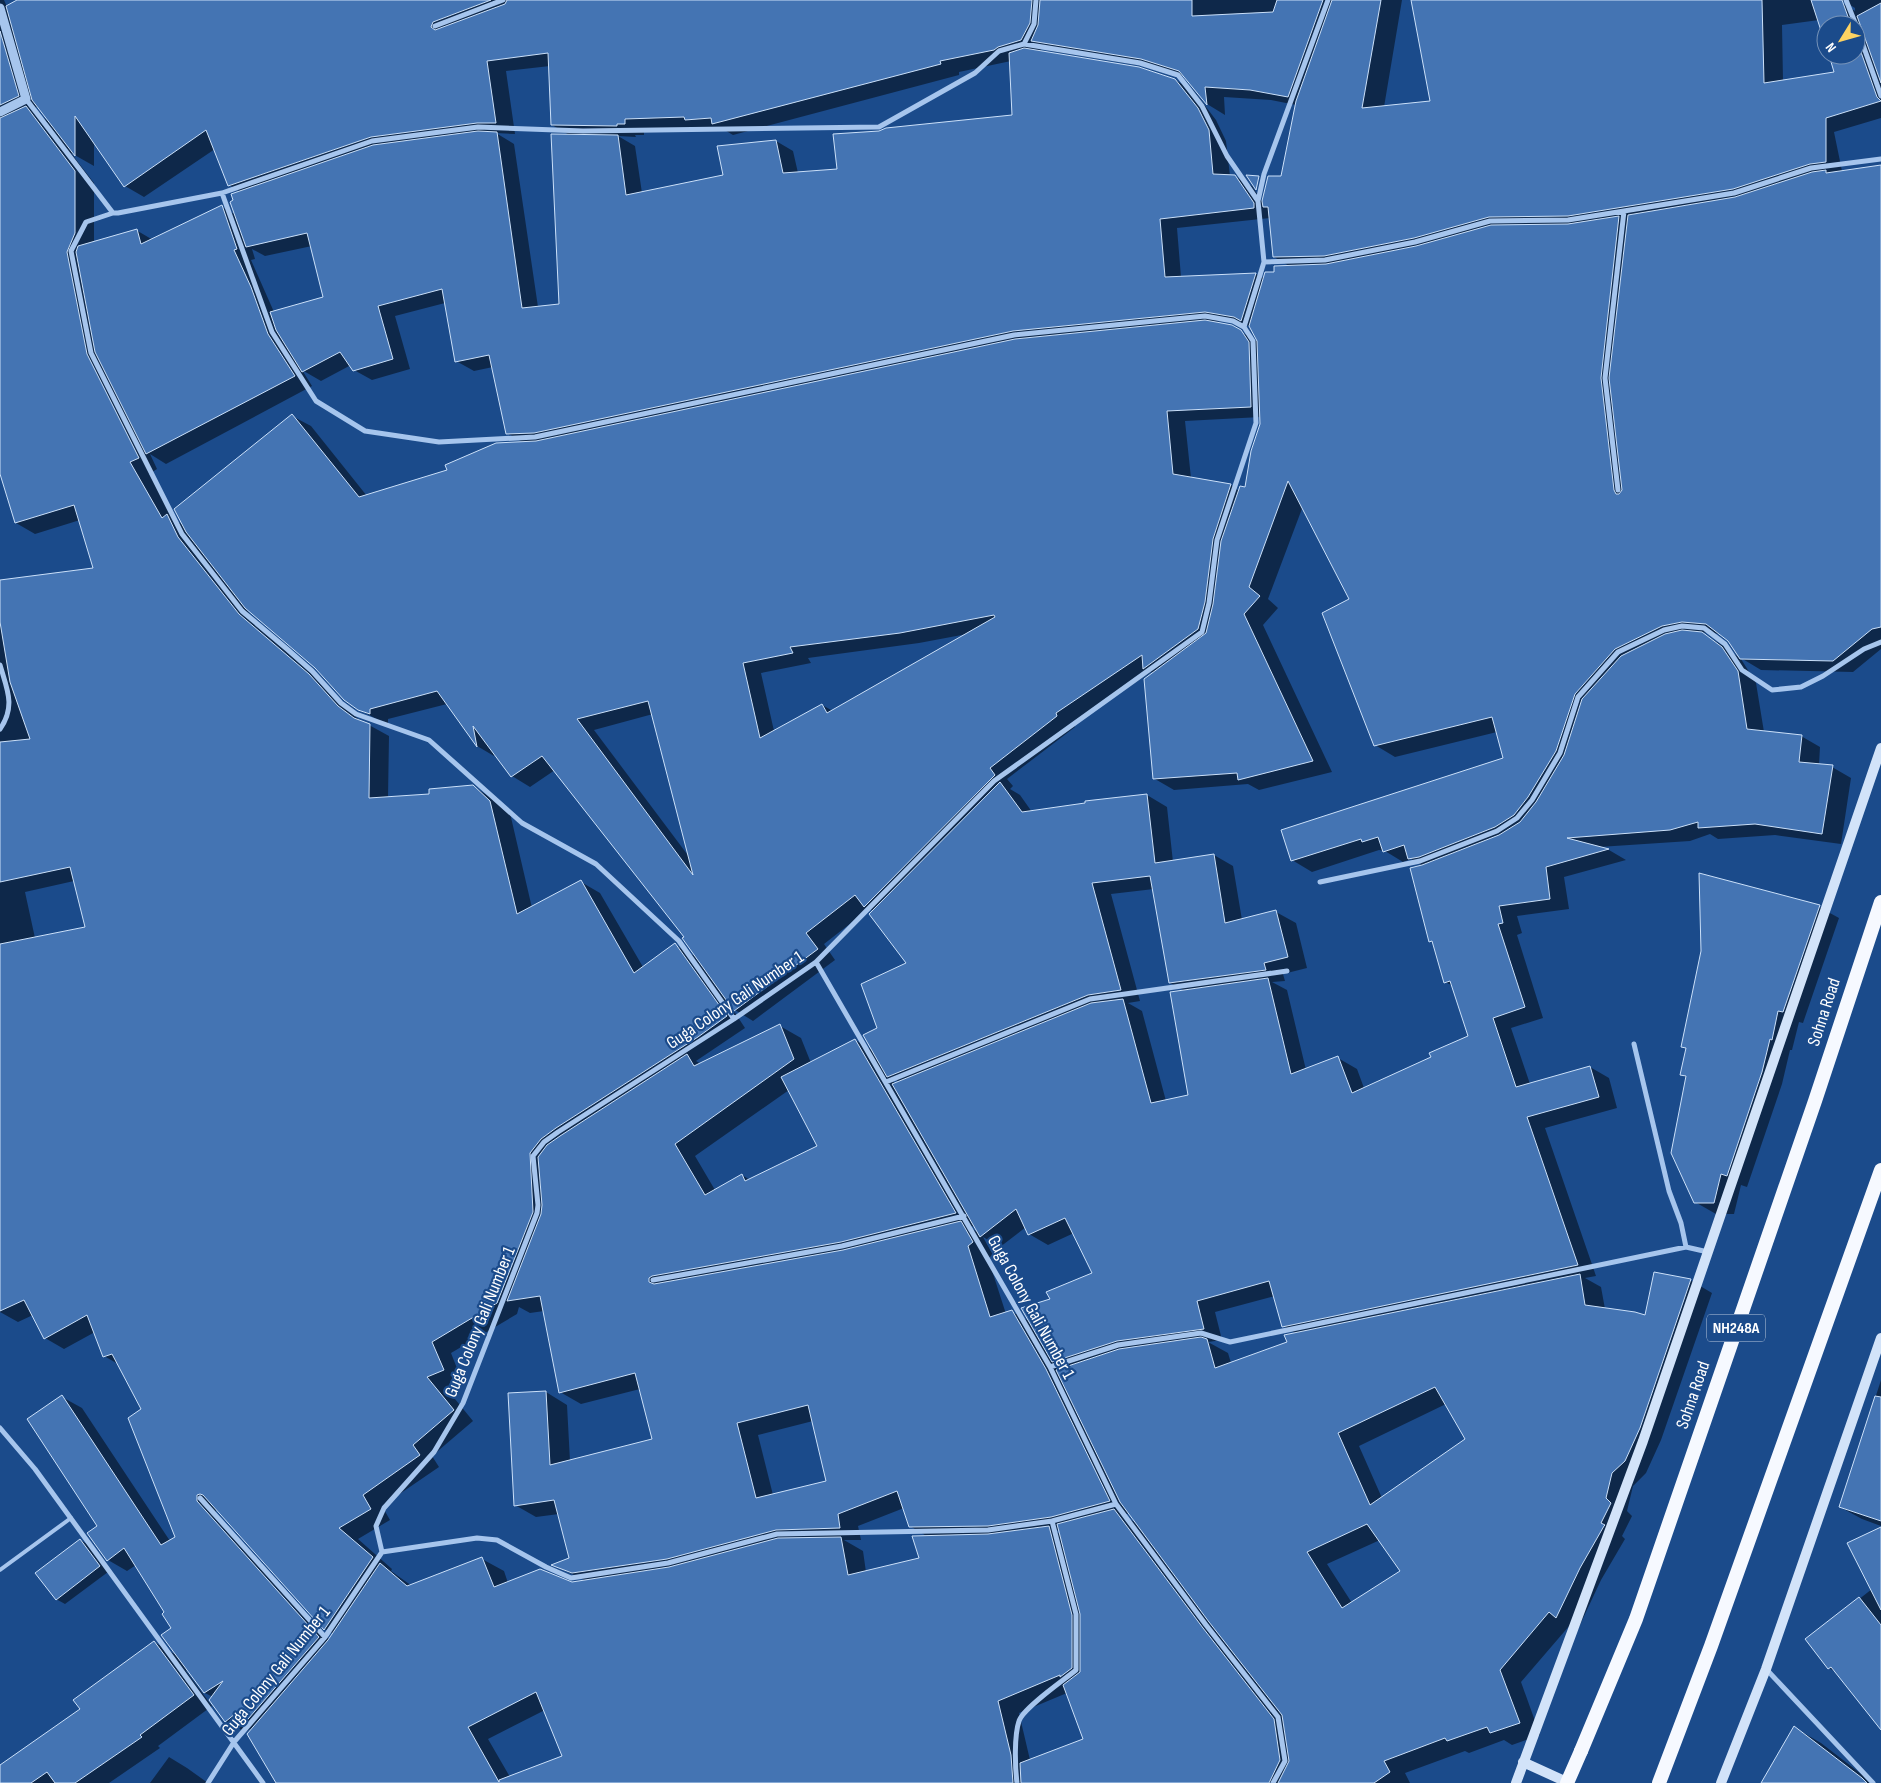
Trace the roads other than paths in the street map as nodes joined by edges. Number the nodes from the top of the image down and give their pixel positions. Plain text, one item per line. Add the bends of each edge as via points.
1 (503, 0) edge
2 (1036, 0) edge
3 (1328, 0) edge
4 (1846, 0) edge
5 (0, 8) edge
6 (1852, 15) edge
7 (435, 26) dead end
8 (1024, 44) junction
9 (1866, 53) edge
10 (1881, 96) edge
11 (26, 99) junction
12 (0, 112) edge
13 (1881, 159) edge
14 (222, 193) junction
15 (1258, 201) junction
16 (1624, 211) junction
17 (112, 213) junction
18 (1264, 262) junction
19 (1244, 327) junction
20 (1618, 490) dead end
21 (1881, 642) edge
22 (0, 664) edge
23 (0, 728) edge
24 (1881, 748) edge
25 (1320, 882) dead end
26 (1881, 902) edge
27 (816, 962) junction
28 (1287, 971) dead end
29 (734, 1019) junction
30 (1634, 1044) dead end
31 (886, 1082) junction
32 (1881, 1170) edge
33 (964, 1216) junction
34 (1686, 1247) junction
35 (1708, 1252) junction
36 (653, 1280) dead end
37 (1881, 1338) edge
38 (1050, 1367) junction
39 (0, 1428) edge
40 (200, 1498) dead end
41 (1116, 1504) junction
42 (71, 1518) junction
43 (1052, 1521) junction
44 (382, 1552) junction
45 (0, 1570) edge
46 (325, 1637) junction
47 (1766, 1669) junction
48 (234, 1742) junction
49 (1523, 1762) junction
50 (208, 1783) edge
51 (263, 1783) edge
52 (1017, 1783) edge
53 (1273, 1783) edge
54 (1516, 1783) edge
55 (1568, 1783) edge
56 (1659, 1783) edge
57 (1722, 1783) edge
58 (1873, 1783) edge

1 - 7 street
2 - 8 street via 1034,24
3 - 15 street via 1264,174
4 - 6 street
5 - 11 street
8 - 14 street via 999,52 974,73 879,127 583,131 478,127 372,141
8 - 15 street via 1140,63 1178,75 1202,106 1227,156
9 - 10 street
11 - 12 street
11 - 17 street
13 - 16 street via 1812,168 1734,192
14 - 17 street
14 - 19 street via 272,332 316,401 365,431 439,442 535,437 1014,335 1205,316 1233,321
15 - 18 street
16 - 18 street via 1568,220 1490,221 1415,242 1325,260
16 - 20 street via 1606,378
17 - 29 street via 86,222 70,250 91,353 182,534 242,610 356,714 429,740 522,823 596,864 611,877 679,941
18 - 19 street
19 - 27 street via 1253,341 1256,423 1217,540 1202,632 994,781
21 - 25 street via 1801,687 1772,690 1742,670 1725,644 1704,628 1682,626 1664,630 1618,652 1578,697 1560,753 1532,800 1517,818 1497,831 1420,862
22 - 23 street via 9,696 8,717
24 - 35 main road
26 - 55 highway, Sohna Road / NH248A, bridge via 1636,1619
27 - 29 street, Guga Colony Gali Number 1
27 - 31 street, Guga Colony Gali Number 1
28 - 31 street via 1090,999
29 - 44 street, Guga Colony Gali Number 1 via 558,1132 533,1156 537,1214 463,1403 434,1452 384,1508 376,1526
30 - 34 street via 1669,1191
31 - 33 street, Guga Colony Gali Number 1
32 - 56 highway via 1712,1646
33 - 36 street via 842,1246
33 - 38 street, Guga Colony Gali Number 1
34 - 35 street
34 - 38 street via 1230,1342 1200,1333 1118,1345
35 - 49 main road via 1643,1441
37 - 47 main road
38 - 41 street, Guga Colony Gali Number 1
39 - 42 street
40 - 46 street
41 - 43 street
41 - 53 street, Guga Colony Gali Number 1 via 1278,1717 1285,1761
42 - 45 lane
42 - 48 street
43 - 44 street via 988,1530 777,1534 668,1562 571,1578 497,1540 477,1538
43 - 52 street via 1076,1614 1076,1670 1028,1708 1019,1720 1014,1764
44 - 46 street, Guga Colony Gali Number 1
46 - 48 street, Guga Colony Gali Number 1
47 - 57 main road
47 - 58 street
48 - 50 street, Guga Colony Gali Number 1
48 - 51 street
49 - 54 main road
49 - 55 main road

